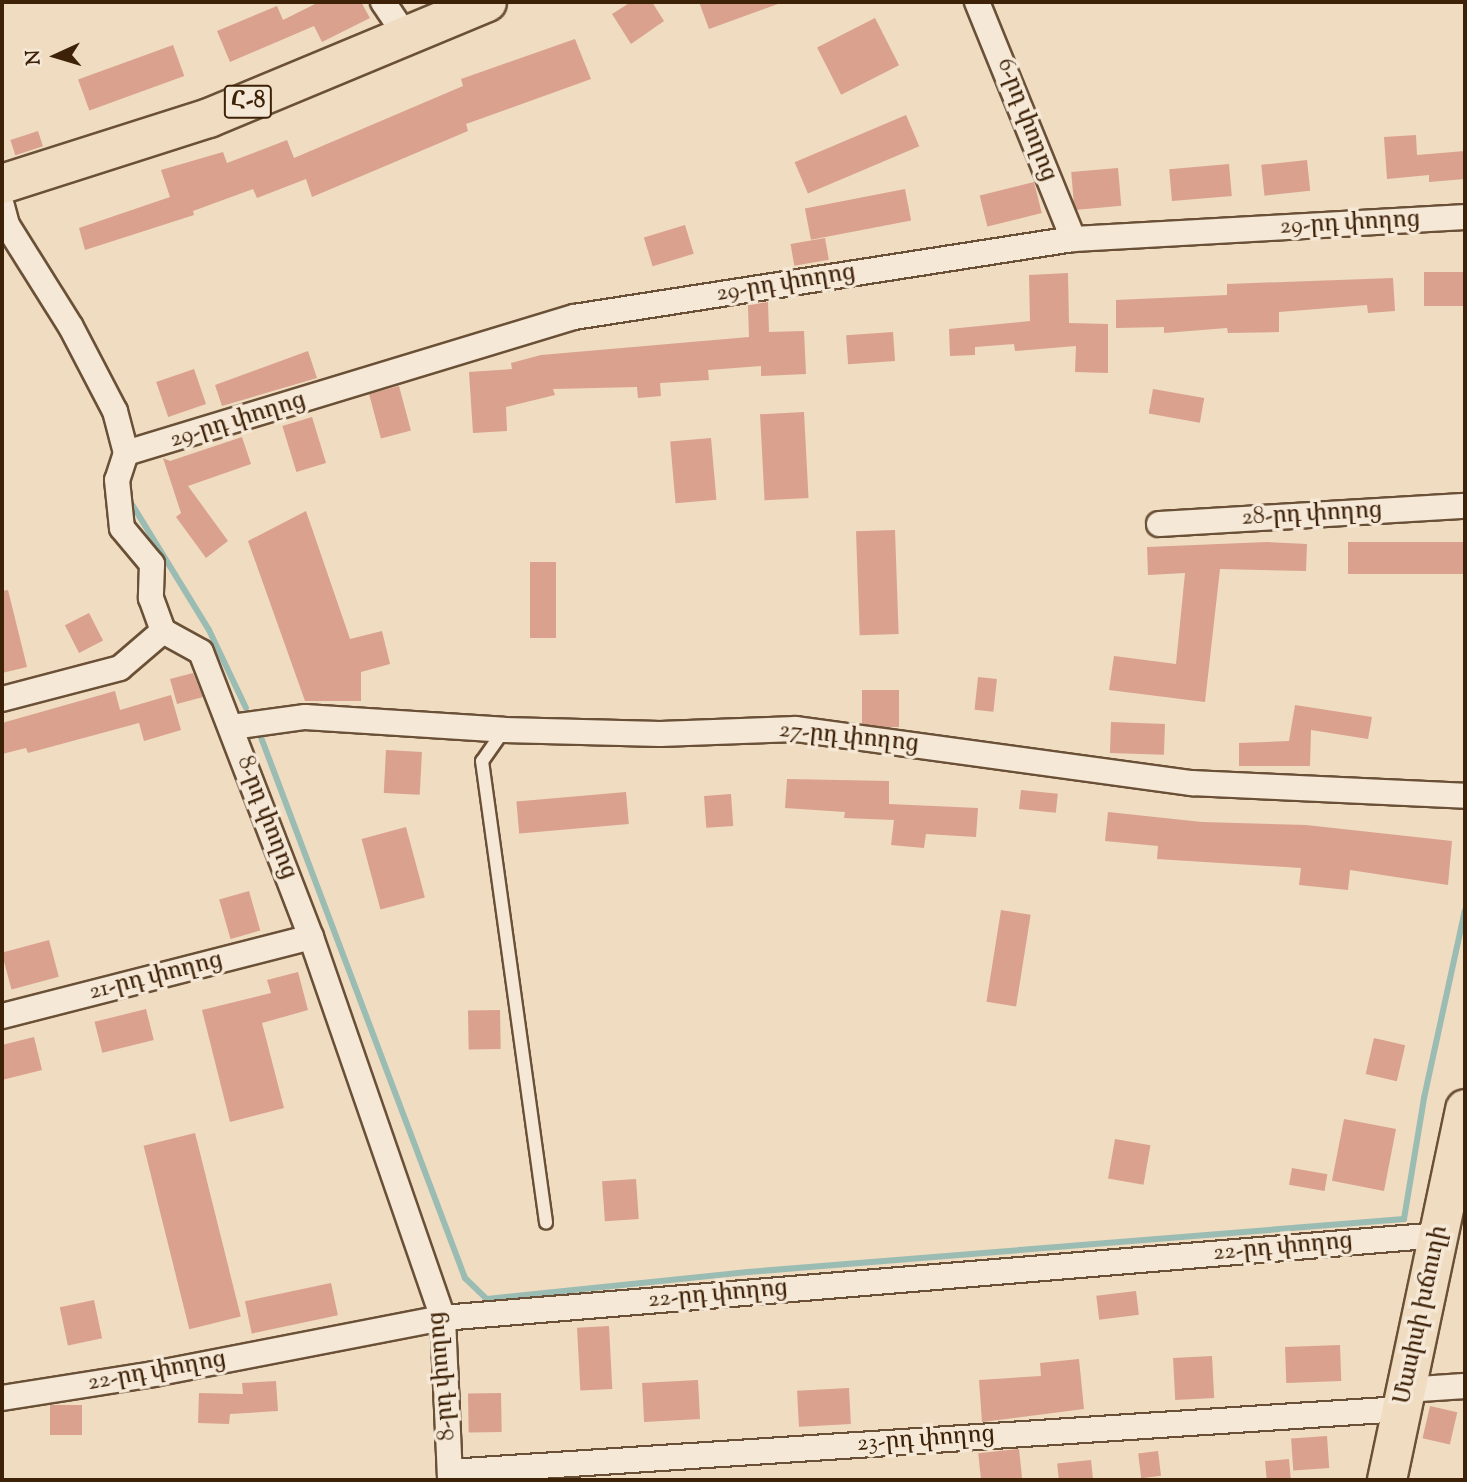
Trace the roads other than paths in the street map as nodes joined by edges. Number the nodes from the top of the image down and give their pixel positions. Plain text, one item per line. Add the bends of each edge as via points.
1 (383, 2) edge
2 (487, 2) edge
3 (977, 2) edge
4 (406, 36) junction
5 (2, 184) edge
6 (2, 206) edge
7 (1465, 217) edge
8 (1073, 239) junction
9 (126, 453) junction
10 (1465, 506) edge
11 (1159, 524) dead end
12 (163, 631) junction
13 (2, 699) edge
14 (232, 727) junction
15 (504, 730) junction
16 (1465, 796) edge
17 (311, 937) junction
18 (2, 1016) edge
19 (1465, 1108) edge
20 (546, 1223) dead end
21 (1440, 1235) junction
22 (443, 1318) junction
23 (1465, 1386) edge
24 (2, 1398) edge
25 (1404, 1399) junction
26 (450, 1476) edge
27 (1387, 1480) edge

1 - 4 street
2 - 4 main road, Հ-8
3 - 8 street, 6-րդ փողոց
4 - 5 main road, Հ-8 via 209,118
6 - 9 street via 7,225 71,327 115,411
7 - 8 street, 29-րդ փողոց
8 - 9 street, 29-րդ փողոց via 574,317
9 - 12 street via 117,480 122,528 152,564 151,598
10 - 11 street, 28-րդ փողոց
12 - 13 street via 120,668
12 - 14 street, 8-րդ փողոց via 201,652
14 - 15 street, 27-րդ փողոց via 305,717
14 - 17 street, 8-րդ փողոց
15 - 16 street, 27-րդ փողոց via 660,734 796,729 1192,783
15 - 20 lane via 482,761
17 - 18 street, 21-րդ փողոց
17 - 22 street, 8-րդ փողոց
19 - 21 main road, Մասիսի խճուղի
21 - 22 street, 22-րդ փողոց
21 - 25 main road, Մասիսի խճուղի
22 - 24 street, 22-րդ փողոց
22 - 26 street, 8-րդ փողոց
23 - 25 street, 23-րդ փողոց
25 - 26 street, 23-րդ փողոց
25 - 27 main road, Մասիսի խճուղի

